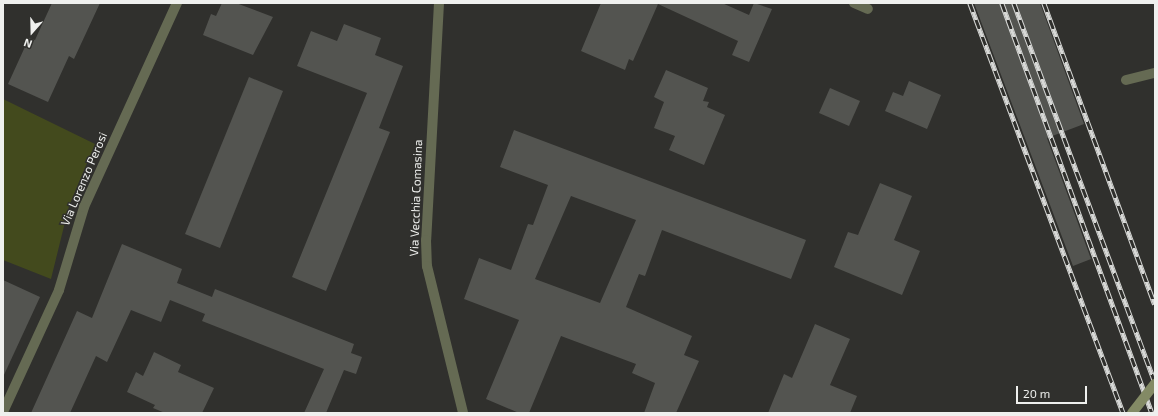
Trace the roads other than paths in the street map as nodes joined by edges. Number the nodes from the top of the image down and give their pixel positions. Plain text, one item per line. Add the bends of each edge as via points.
1 (177, 3) edge
2 (439, 3) edge
3 (854, 3) edge
4 (868, 9) dead end
5 (1155, 73) edge
6 (1126, 80) dead end
7 (1155, 384) edge
8 (3, 412) edge
9 (463, 413) edge
10 (1132, 413) edge

1 - 8 street, Via Lorenzo Perosi via 84,208 59,290
2 - 9 street, Via Vecchia Comasina via 426,240 427,266
3 - 4 street
5 - 6 street
7 - 10 street, bridge

